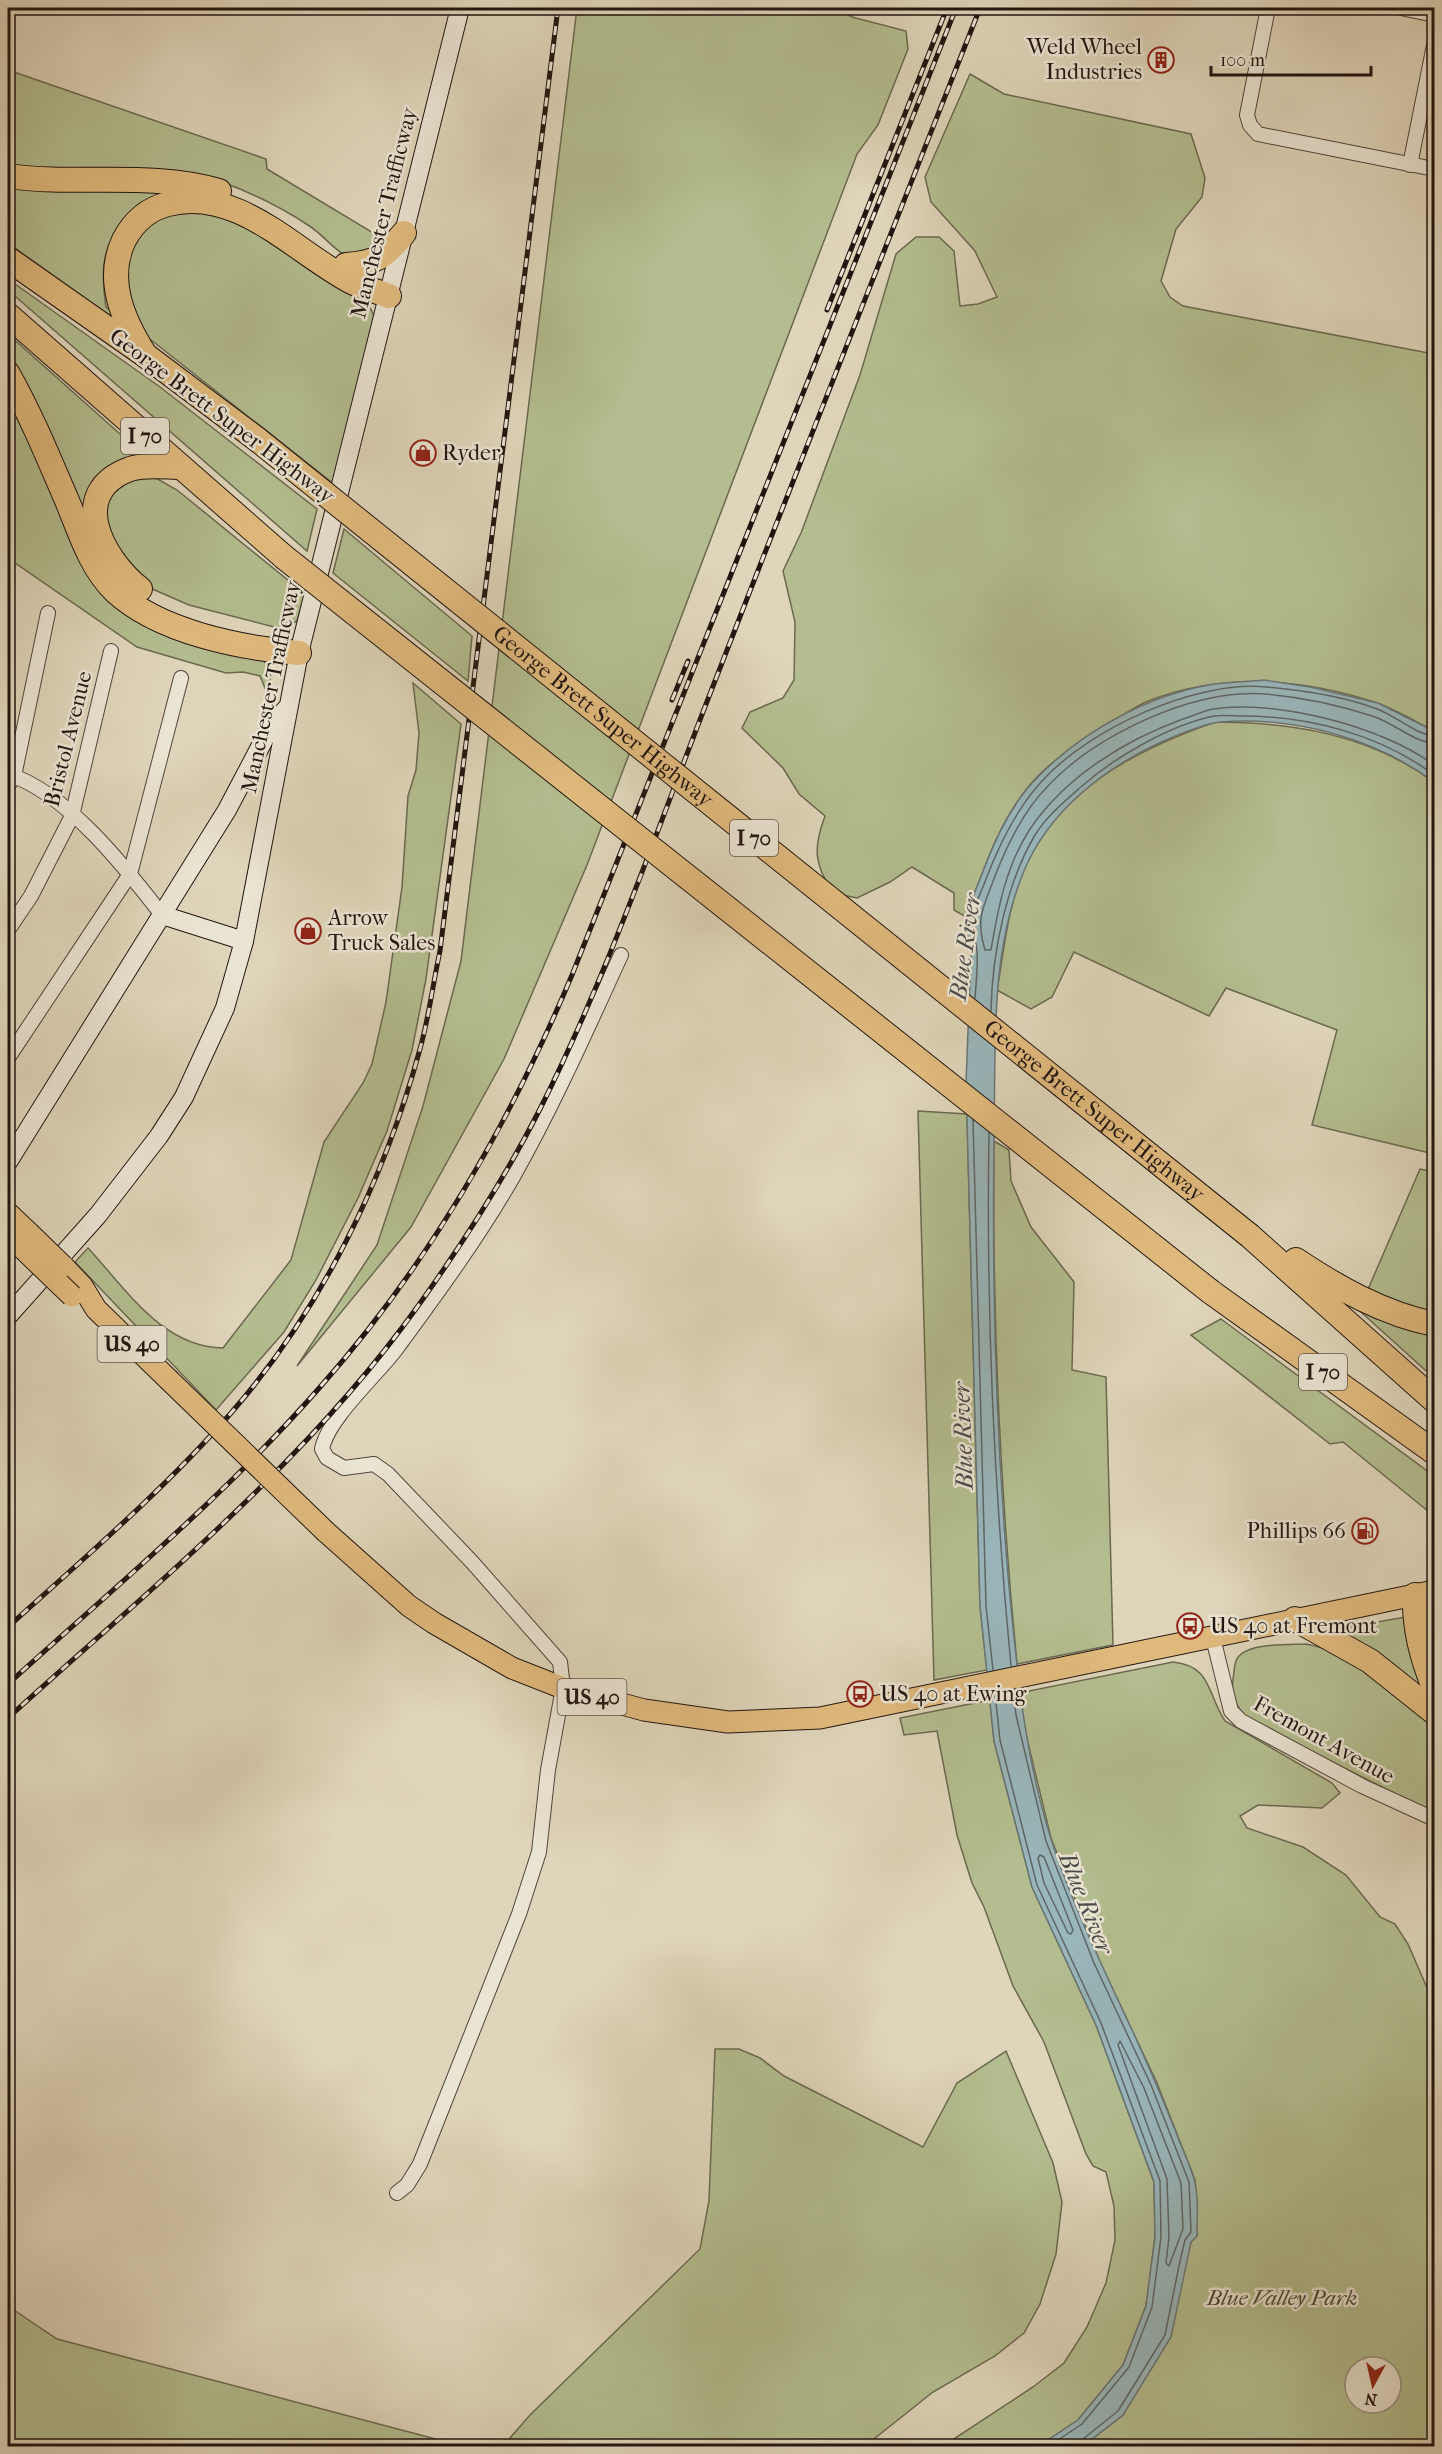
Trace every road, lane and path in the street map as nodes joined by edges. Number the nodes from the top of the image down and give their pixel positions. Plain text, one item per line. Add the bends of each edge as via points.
1 (460, 8) edge
2 (1268, 8) edge
3 (1401, 8) edge
4 (1434, 15) edge
5 (1434, 45) edge
6 (1410, 165) junction
7 (1434, 169) edge
8 (8, 176) edge
9 (404, 233) junction
10 (8, 259) edge
11 (346, 265) junction
12 (389, 296) junction
13 (8, 315) edge
14 (145, 355) junction
15 (8, 374) edge
16 (181, 467) junction
17 (48, 613) dead end
18 (111, 651) dead end
19 (299, 653) junction
20 (181, 678) dead end
21 (288, 706) junction
22 (10, 778) edge
23 (72, 816) junction
24 (130, 874) junction
25 (162, 915) junction
26 (8, 930) edge
27 (244, 941) junction
28 (621, 955) dead end
29 (8, 1058) edge
30 (8, 1162) edge
31 (8, 1213) edge
32 (18, 1237) edge
33 (1258, 1244) junction
34 (8, 1316) edge
35 (1434, 1324) edge
36 (1434, 1400) edge
37 (1434, 1452) edge
38 (1425, 1593) edge
39 (1295, 1619) junction
40 (1213, 1638) junction
41 (1434, 1646) edge
42 (563, 1688) junction
43 (1434, 1688) edge
44 (1434, 1712) edge
45 (1434, 1819) edge
46 (397, 2193) dead end

1 - 9 main road, Manchester Trafficway
2 - 6 street via 1247,115 1258,134
3 - 4 street
5 - 6 street
6 - 7 street
8 - 11 highway via 51,181 151,178 202,186 259,205
9 - 11 highway via 385,255 366,264
9 - 12 main road, Manchester Trafficway
10 - 14 highway, George Brett Super Highway / I 70
11 - 12 highway
12 - 14 highway via 351,281 242,212 211,201 184,200 156,207 136,221 117,259 115,280 121,306
12 - 19 main road, Manchester Trafficway
13 - 16 highway, I 70
14 - 33 highway, George Brett Super Highway / I 70, bridge via 258,440
15 - 19 highway via 28,410 91,558 115,591 141,611 170,624 267,650
16 - 19 highway via 134,468 115,476 103,488 94,517 106,552 126,579 161,603 266,635
16 - 37 highway, I 70, bridge via 284,557 1211,1292
17 - 22 street
18 - 23 street, Bristol Avenue
19 - 21 main road, Manchester Trafficway
20 - 24 street
21 - 25 main road via 268,732 227,810
21 - 27 main road, Manchester Trafficway
22 - 23 street via 38,789
23 - 24 street
23 - 26 street, Bristol Avenue via 32,896
24 - 25 street
24 - 29 street
25 - 27 main road
25 - 30 main road
27 - 34 main road, Manchester Trafficway via 225,1008 184,1097 131,1176
28 - 42 street via 552,1104 513,1177 384,1366 324,1437 322,1449 327,1458 344,1468 374,1464 388,1474 560,1662
31 - 32 main road, US 40
32 - 42 main road, US 40, bridge via 326,1532 409,1606 512,1668
33 - 35 highway via 1294,1259 1369,1302
33 - 36 highway, George Brett Super Highway / I 70
38 - 39 main road, US 40
38 - 41 highway
38 - 43 highway via 1414,1618 1421,1654
39 - 40 main road, US 40
39 - 44 highway via 1370,1661
40 - 42 main road, US 40 via 820,1718 728,1722 644,1710
40 - 45 street, Fremont Avenue via 1230,1711 1241,1721 1371,1791
42 - 46 street via 539,1852 519,1914 420,2164

